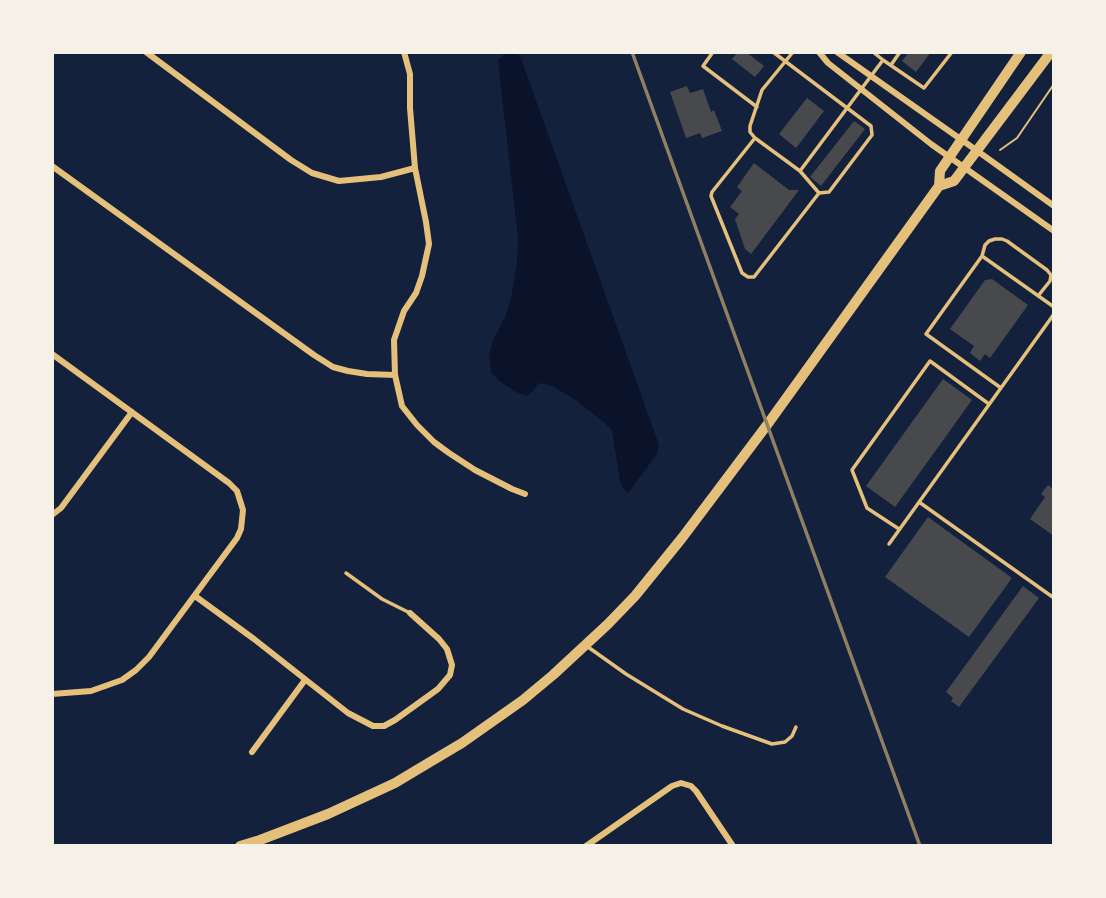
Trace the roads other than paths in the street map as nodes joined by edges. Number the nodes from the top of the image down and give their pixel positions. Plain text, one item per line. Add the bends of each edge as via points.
1 (146, 52) edge
2 (404, 52) edge
3 (713, 52) edge
4 (773, 52) edge
5 (793, 52) edge
6 (819, 52) edge
7 (837, 52) edge
8 (873, 52) edge
9 (900, 52) edge
10 (951, 52) edge
11 (1021, 52) edge
12 (1051, 52) edge
13 (883, 60) junction
14 (784, 61) junction
15 (891, 65) junction
16 (871, 76) junction
17 (862, 89) junction
18 (757, 107) junction
19 (848, 108) junction
20 (755, 138) junction
21 (961, 139) junction
22 (976, 150) junction
23 (949, 157) junction
24 (52, 166) edge
25 (963, 167) junction
26 (415, 168) junction
27 (800, 172) junction
28 (939, 186) junction
29 (819, 193) junction
30 (1054, 206) edge
31 (1054, 231) edge
32 (982, 256) junction
33 (1038, 296) junction
34 (1054, 307) edge
35 (1054, 314) edge
36 (52, 354) edge
37 (395, 375) junction
38 (1001, 387) junction
39 (989, 404) junction
40 (132, 412) junction
41 (525, 494) dead end
42 (919, 502) junction
43 (52, 516) edge
44 (899, 529) junction
45 (889, 544) dead end
46 (346, 573) dead end
47 (195, 596) junction
48 (1054, 598) edge
49 (410, 613) joint
50 (586, 646) junction
51 (305, 680) junction
52 (52, 694) edge
53 (796, 727) dead end
54 (252, 752) dead end
55 (240, 845) edge
56 (586, 845) edge
57 (733, 845) edge

1 - 26 street via 312,173 339,181
2 - 26 street via 410,74
3 - 18 lane via 703,66
4 - 14 lane
5 - 14 lane
6 - 17 street
7 - 16 street
8 - 13 lane
9 - 15 lane
10 - 15 lane via 924,89
11 - 21 main road
12 - 22 main road
13 - 15 lane
13 - 16 lane
14 - 18 lane via 762,90
14 - 19 lane
16 - 17 lane
16 - 21 street
17 - 19 lane
17 - 23 street
18 - 20 lane via 750,126
19 - 27 lane
19 - 29 lane via 871,126 872,135 829,192
20 - 27 lane
20 - 29 lane via 711,196 742,273 754,277
21 - 22 street
21 - 23 main road
22 - 25 main road
22 - 30 street
23 - 25 street
23 - 28 main road via 940,171
24 - 37 street via 333,367
25 - 28 main road via 954,181
25 - 31 street
26 - 37 street via 429,244 416,293 394,340
27 - 29 lane
28 - 50 main road via 682,538
32 - 33 lane
32 - 33 lane via 989,241 1002,239 1047,270 1050,281
32 - 38 lane via 926,334
33 - 34 lane
35 - 38 lane
36 - 40 street
37 - 41 street via 402,406 433,442 475,470
38 - 39 lane
39 - 42 lane
39 - 44 lane via 930,361 852,470 867,508
40 - 43 street
40 - 47 street via 237,491 243,510 241,529
42 - 44 lane
42 - 48 lane
44 - 45 lane
46 - 49 lane
47 - 51 street
47 - 52 street via 149,657 122,680 91,691
49 - 51 street via 439,639 452,665 445,683 395,720 384,726 362,722
50 - 53 lane via 683,709 722,726 772,744 785,742
50 - 55 main road via 494,722 396,783 328,814
51 - 54 street
56 - 57 street via 681,783 696,791

